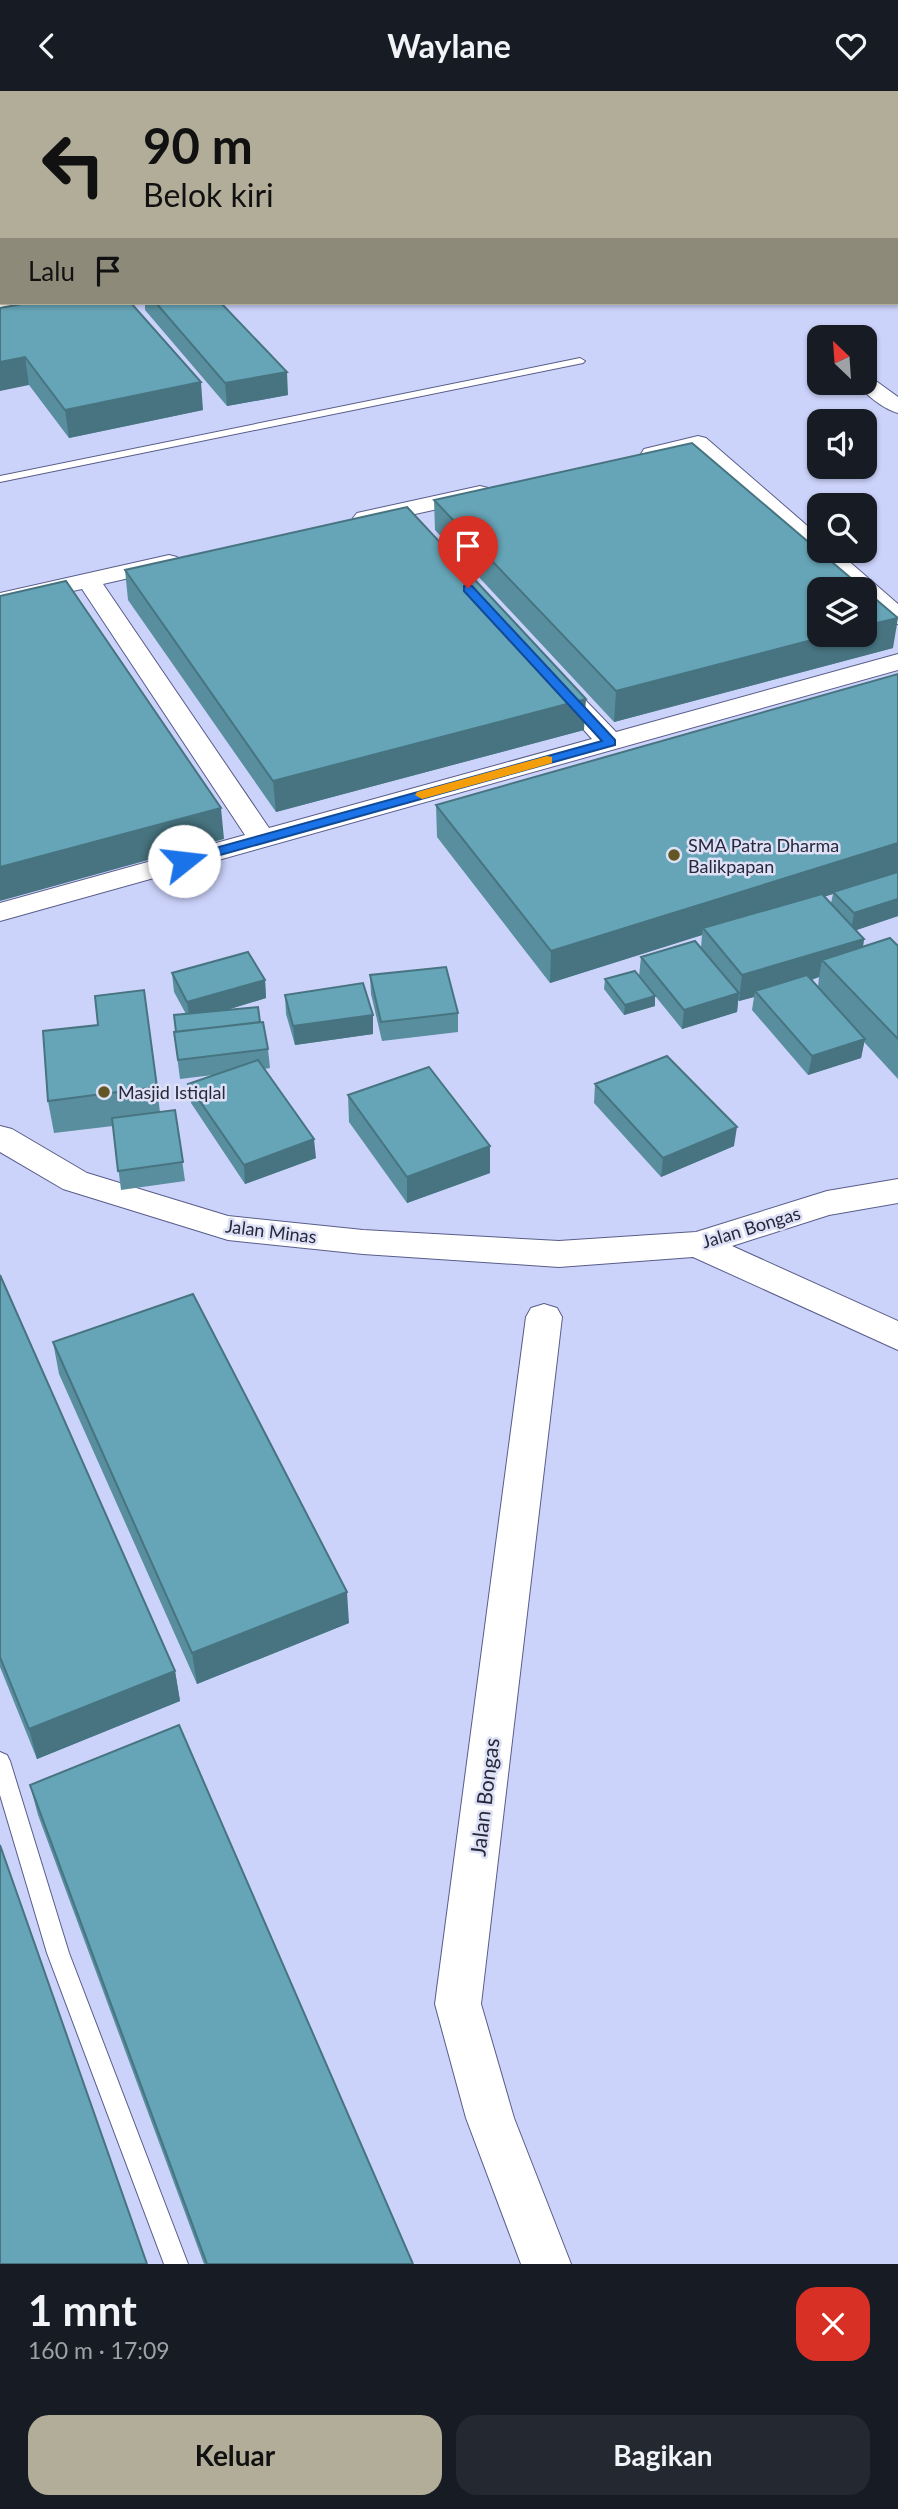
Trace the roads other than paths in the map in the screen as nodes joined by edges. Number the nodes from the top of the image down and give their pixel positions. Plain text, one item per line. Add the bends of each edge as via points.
1 (580, 361) dead end
2 (877, 391) edge
3 (898, 407) edge
4 (633, 458) edge
5 (0, 479) edge
6 (502, 488) edge
7 (397, 511) junction
8 (343, 523) edge
9 (415, 531) edge
10 (807, 538) edge
11 (195, 556) edge
12 (836, 563) edge
13 (88, 580) junction
14 (0, 600) edge
15 (898, 617) edge
16 (536, 662) edge
17 (898, 662) edge
18 (610, 743) junction
19 (262, 839) junction
20 (0, 912) edge
21 (0, 1137) edge
22 (898, 1191) edge
23 (698, 1244) junction
24 (559, 1254) joint
25 (544, 1317) dead end
26 (898, 1336) edge
27 (0, 1761) edge
28 (176, 2264) edge
29 (546, 2264) edge

1 - 5 lane
2 - 3 street
4 - 10 street via 698,443
6 - 7 street
7 - 8 street
7 - 9 street
11 - 13 street
12 - 15 street
13 - 14 street
13 - 19 street
16 - 18 street
17 - 18 street
18 - 19 street
19 - 20 street
21 - 24 street, Jalan Minas via 75,1181 228,1228
22 - 23 street, Jalan Bongas via 827,1203
23 - 24 street, Jalan Bongas
23 - 26 street
25 - 29 street, Jalan Bongas via 458,2004 490,2119
27 - 28 lane via 58,1953

